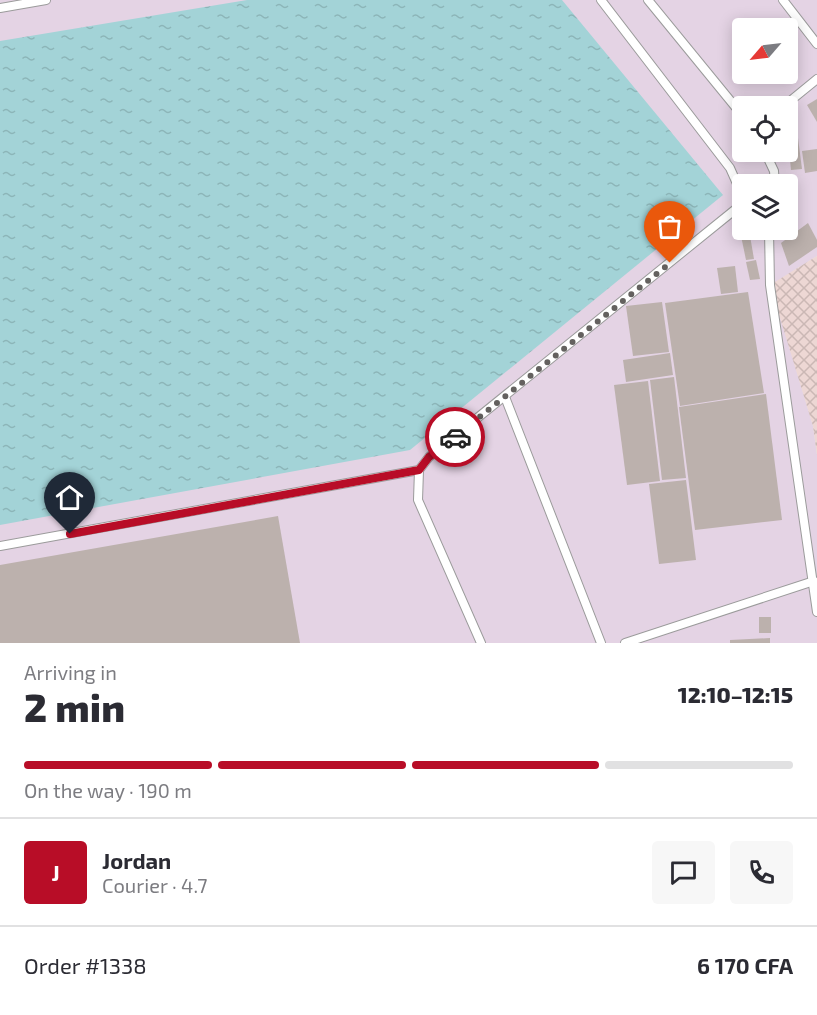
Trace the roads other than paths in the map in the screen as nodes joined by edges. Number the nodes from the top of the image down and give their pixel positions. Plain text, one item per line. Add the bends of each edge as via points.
1 (46, 0) edge
2 (601, 0) edge
3 (648, 0) edge
4 (783, 0) edge
5 (0, 8) edge
6 (817, 44) edge
7 (817, 79) edge
8 (796, 96) edge
9 (732, 103) edge
10 (733, 174) edge
11 (732, 212) edge
12 (768, 240) edge
13 (506, 397) junction
14 (419, 470) junction
15 (0, 546) edge
16 (814, 581) junction
17 (817, 612) edge
18 (481, 643) edge
19 (601, 643) edge
20 (625, 643) edge

1 - 5 lane
2 - 10 lane
3 - 9 lane
4 - 6 lane
7 - 8 lane
11 - 13 lane
12 - 16 lane via 770,285
13 - 14 lane via 429,457
13 - 19 lane
14 - 15 lane
14 - 18 lane via 418,500
16 - 17 lane
16 - 20 lane

